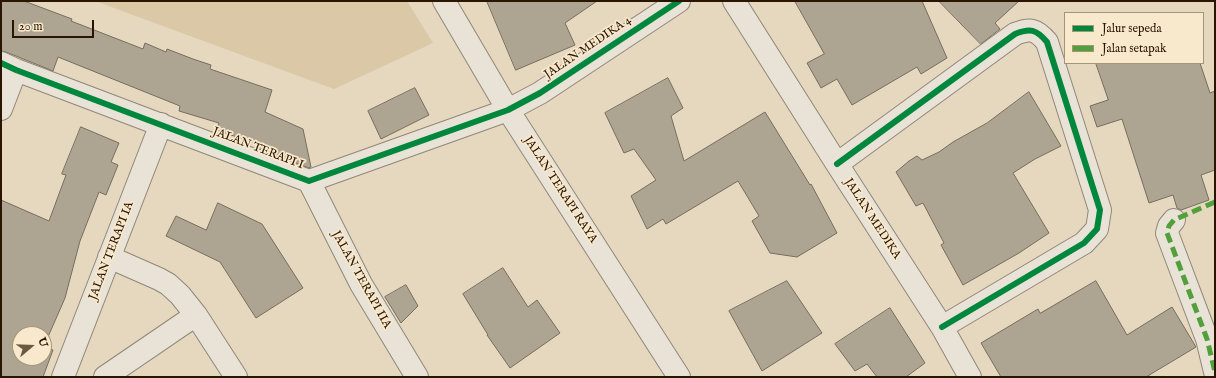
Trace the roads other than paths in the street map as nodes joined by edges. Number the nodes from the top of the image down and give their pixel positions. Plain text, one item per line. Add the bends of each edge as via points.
1 (444, 1) edge
2 (679, 1) edge
3 (734, 1) edge
4 (9, 66) edge
5 (1, 109) edge
6 (508, 110) junction
7 (161, 124) junction
8 (837, 164) junction
9 (309, 181) junction
10 (1174, 220) dead end
11 (109, 257) junction
12 (196, 315) junction
13 (942, 327) junction
14 (1215, 372) edge
15 (63, 377) edge
16 (106, 377) edge
17 (236, 377) edge
18 (417, 377) edge
19 (679, 377) edge
20 (970, 377) edge

1 - 6 street, JALAN TERAPI RAYA
2 - 6 street, JALAN MEDIKA 4 via 540,93
3 - 8 street, JALAN MEDIKA
4 - 5 street
4 - 7 street, JALAN TERAPI I
6 - 9 street, JALAN TERAPI I
6 - 19 street, JALAN TERAPI RAYA
7 - 9 street, JALAN TERAPI I
7 - 11 street, JALAN TERAPI IA
8 - 13 street, JALAN MEDIKA
8 - 13 street via 1015,34 1025,30 1034,31 1047,42 1100,210 1096,229 1084,243
9 - 18 street, JALAN TERAPI IIA via 361,284
10 - 14 street via 1167,233 1207,339
11 - 12 street via 168,284 180,294
11 - 15 street, JALAN TERAPI IA
12 - 16 street
12 - 17 street
13 - 20 street, JALAN MEDIKA

